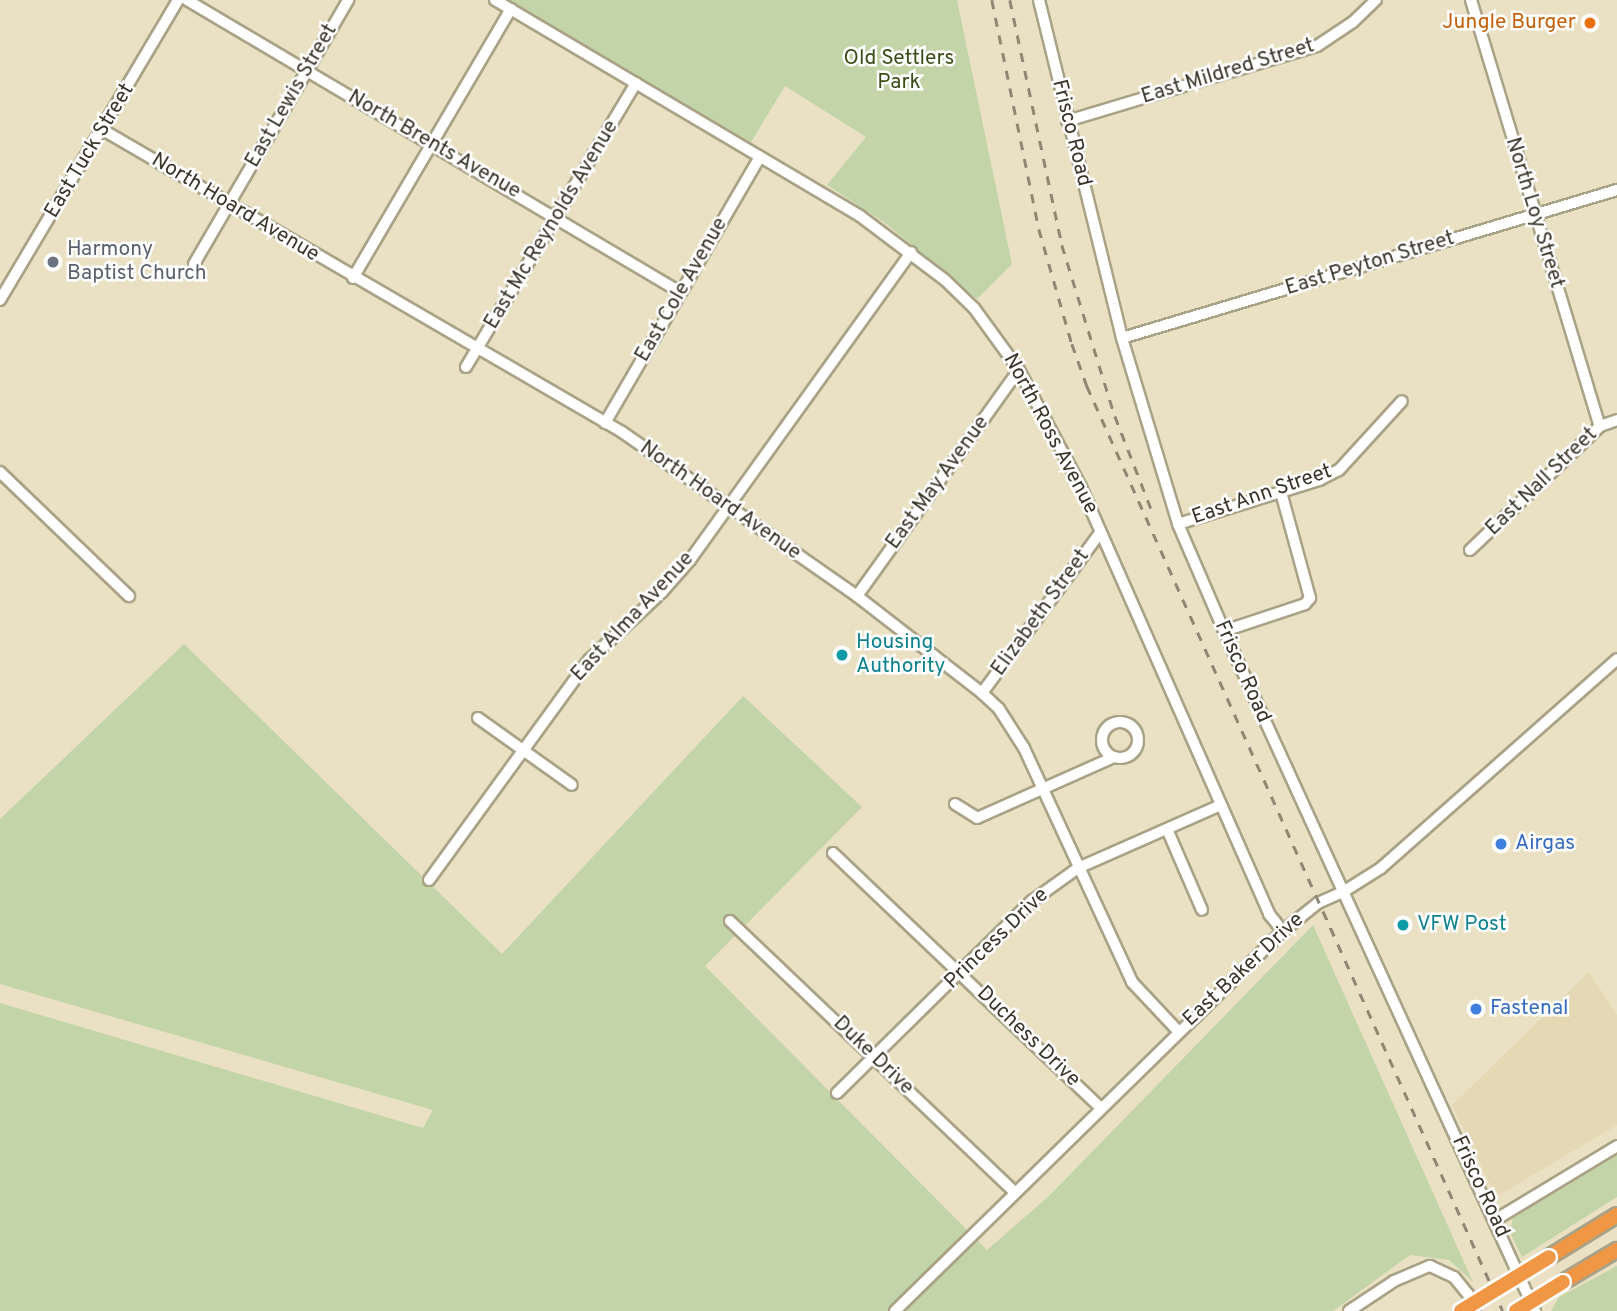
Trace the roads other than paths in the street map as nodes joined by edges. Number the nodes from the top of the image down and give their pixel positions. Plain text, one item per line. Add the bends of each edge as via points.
1 (178, 0) edge
2 (187, 0) edge
3 (348, 0) edge
4 (495, 0) edge
5 (1040, 0) edge
6 (1376, 0) edge
7 (1471, 0) edge
8 (511, 9) junction
9 (306, 71) junction
10 (636, 83) junction
11 (1067, 121) junction
12 (103, 130) junction
13 (432, 144) junction
14 (760, 157) junction
15 (1617, 190) edge
16 (230, 205) junction
17 (1534, 215) junction
18 (557, 218) junction
19 (911, 252) junction
20 (194, 264) dead end
21 (353, 278) junction
22 (680, 292) junction
23 (0, 300) edge
24 (1122, 338) junction
25 (477, 350) junction
26 (466, 367) dead end
27 (1020, 370) junction
28 (1402, 401) dead end
29 (1617, 420) edge
30 (605, 423) junction
31 (1600, 426) junction
32 (0, 472) edge
33 (1281, 492) junction
34 (728, 506) junction
35 (1178, 524) junction
36 (1100, 533) junction
37 (1470, 550) dead end
38 (129, 596) dead end
39 (857, 597) junction
40 (1224, 631) junction
41 (1617, 659) edge
42 (982, 693) junction
43 (478, 718) dead end
44 (523, 750) junction
45 (1114, 757) dead end
46 (572, 785) dead end
47 (1043, 791) junction
48 (955, 804) dead end
49 (1221, 804) junction
50 (1167, 829) junction
51 (833, 853) dead end
52 (1078, 868) junction
53 (429, 880) dead end
54 (1343, 892) junction
55 (1202, 910) dead end
56 (730, 921) dead end
57 (1283, 931) junction
58 (960, 973) junction
59 (1178, 1031) junction
60 (875, 1058) junction
61 (837, 1093) dead end
62 (1100, 1107) junction
63 (1617, 1146) edge
64 (1015, 1192) junction
65 (1617, 1203) edge
66 (1617, 1214) edge
67 (1495, 1220) junction
68 (1566, 1245) junction
69 (1617, 1250) edge
70 (1617, 1261) edge
71 (1568, 1279) junction
72 (895, 1311) edge
73 (1349, 1311) edge
74 (1461, 1311) edge
75 (1475, 1311) edge
76 (1516, 1311) edge
77 (1535, 1311) edge

1 - 12 street, East Tuck Street
2 - 9 street, North Brents Avenue
3 - 9 street, East Lewis Street
4 - 8 street, North Ross Avenue
5 - 11 street, Frisco Road
6 - 11 street, East Mildred Street via 1317,46
7 - 17 street, North Loy Street
8 - 10 street, North Ross Avenue
8 - 13 street
9 - 13 street, North Brents Avenue
9 - 16 street, East Lewis Street
10 - 14 street, North Ross Avenue
10 - 18 street, East Mc Reynolds Avenue
11 - 24 street, Frisco Road
12 - 16 street, North Hoard Avenue
12 - 23 street, East Tuck Street
13 - 18 street, North Brents Avenue
13 - 21 street
14 - 19 street, North Ross Avenue
14 - 22 street, East Cole Avenue
15 - 17 street, East Peyton Street
16 - 20 street, East Lewis Street
16 - 21 street, North Hoard Avenue
17 - 24 street, East Peyton Street
17 - 31 street, North Loy Street
18 - 22 street, North Brents Avenue
18 - 25 street, East Mc Reynolds Avenue
19 - 27 street, North Ross Avenue via 974,308
19 - 34 street, East Alma Avenue
21 - 25 street, North Hoard Avenue
22 - 30 street, East Cole Avenue
24 - 35 street, Frisco Road
25 - 26 street, East Mc Reynolds Avenue
25 - 30 street, North Hoard Avenue
27 - 36 street, North Ross Avenue
27 - 39 street, East May Avenue
28 - 33 street, East Ann Street via 1339,470
29 - 31 street, East Nall Street
30 - 34 street, North Hoard Avenue
31 - 37 street, East Nall Street
32 - 38 street
33 - 35 street, East Ann Street
33 - 40 street via 1310,598 1305,604
34 - 39 street, North Hoard Avenue
34 - 44 street, East Alma Avenue via 662,592 589,660
35 - 40 street, Frisco Road
36 - 42 street, Elizabeth Street
36 - 49 street, North Ross Avenue
39 - 42 street, North Hoard Avenue
40 - 54 street, Frisco Road
41 - 54 street, East Baker Drive via 1381,868
42 - 47 street, North Hoard Avenue via 999,709 1024,748
43 - 44 street
44 - 46 street
44 - 53 street, East Alma Avenue
45 - 47 street
47 - 48 street via 977,818
47 - 52 street, North Hoard Avenue
49 - 50 street, Princess Drive
49 - 57 street, North Ross Avenue via 1269,914
50 - 52 street, Princess Drive
50 - 55 street
51 - 58 street, Duchess Drive
52 - 58 street, Princess Drive via 1032,901
52 - 59 street, North Hoard Avenue via 1132,982
54 - 57 street, East Baker Drive via 1318,903
54 - 67 street, Frisco Road
56 - 60 street, Duke Drive
57 - 59 street, East Baker Drive
58 - 60 street, Princess Drive
58 - 62 street, Duchess Drive
59 - 62 street, East Baker Drive
60 - 61 street, Princess Drive
60 - 64 street, Duke Drive
62 - 64 street, East Baker Drive
63 - 67 street
64 - 72 street, East Baker Drive
65 - 68 highway
66 - 68 highway
67 - 77 street, Frisco Road
68 - 74 highway, bridge
69 - 71 highway
70 - 71 highway
71 - 76 highway, bridge
73 - 75 street via 1394,1281 1430,1266 1454,1277

